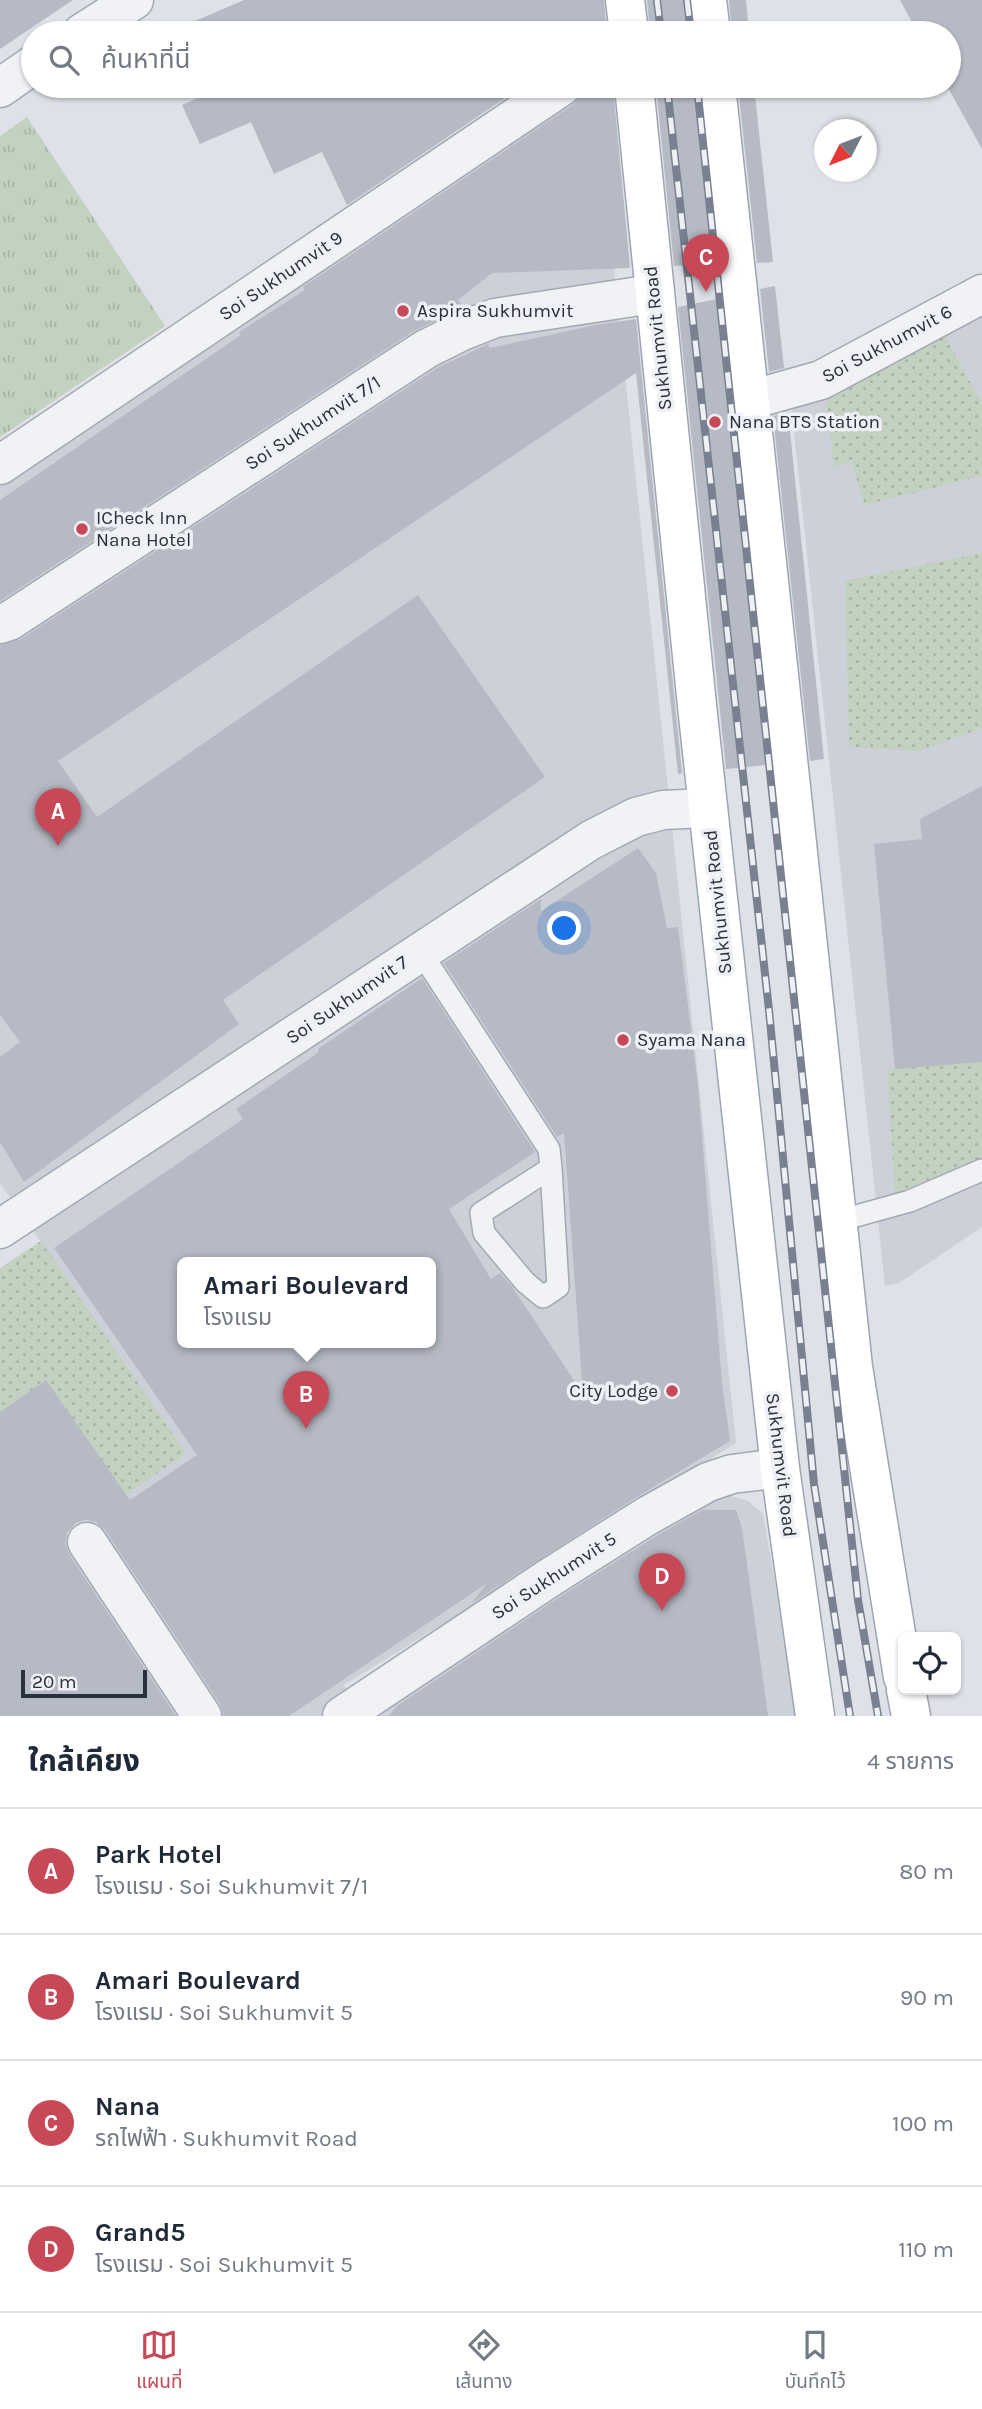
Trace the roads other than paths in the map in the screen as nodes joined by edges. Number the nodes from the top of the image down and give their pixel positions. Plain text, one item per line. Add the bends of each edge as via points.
1 (134, 0) edge
2 (625, 0) edge
3 (707, 0) edge
4 (101, 21) edge
5 (628, 21) edge
6 (710, 21) edge
7 (21, 74) edge
8 (0, 89) edge
9 (544, 98) edge
10 (635, 98) edge
11 (717, 98) edge
12 (653, 294) junction
13 (982, 294) edge
14 (750, 400) junction
15 (0, 466) edge
16 (0, 624) edge
17 (708, 808) junction
18 (420, 951) junction
19 (551, 1168) junction
20 (982, 1170) edge
21 (838, 1221) junction
22 (0, 1229) edge
23 (780, 1468) junction
24 (88, 1542) dead end
25 (898, 1646) edge
26 (907, 1695) edge
27 (202, 1716) edge
28 (342, 1716) edge
29 (815, 1716) edge
30 (911, 1716) edge

1 - 4 street
2 - 5 main road
3 - 6 main road
7 - 8 street
9 - 15 street, Soi Sukhumvit 9
10 - 12 main road, Sukhumvit Road
11 - 14 main road
12 - 16 street, Soi Sukhumvit 7/1 via 495,318 426,349
12 - 17 main road, Sukhumvit Road
13 - 14 street, Soi Sukhumvit 6 via 821,380
14 - 21 main road
17 - 18 street, Soi Sukhumvit 7 via 663,810 636,817 591,840
17 - 23 main road, Sukhumvit Road
18 - 19 lane via 549,1149
18 - 22 street, Soi Sukhumvit 7
19 - 19 lane via 481,1213 484,1233 543,1297 558,1287
20 - 21 lane via 910,1200
21 - 25 main road via 853,1367
23 - 28 street, Soi Sukhumvit 5 via 708,1482 647,1516
23 - 29 main road, Sukhumvit Road
24 - 27 street
26 - 30 main road

